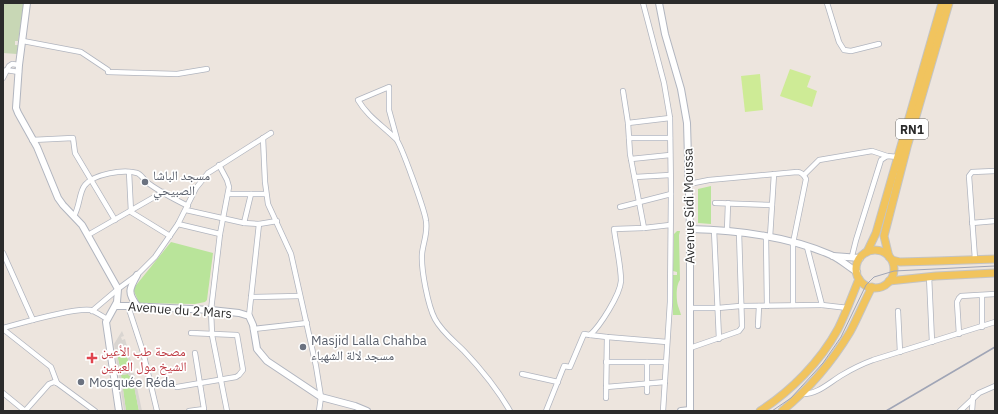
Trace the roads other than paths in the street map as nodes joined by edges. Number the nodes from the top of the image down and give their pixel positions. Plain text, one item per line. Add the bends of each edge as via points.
1 (28, 3) edge
2 (643, 3) edge
3 (659, 3) edge
4 (827, 3) edge
5 (942, 3) edge
6 (949, 3) edge
7 (23, 41) junction
8 (879, 44) dead end
9 (19, 65) junction
10 (207, 69) dead end
11 (6, 70) junction
12 (19, 72) junction
13 (3, 78) edge
14 (623, 91) dead end
15 (670, 118) junction
16 (628, 122) junction
17 (271, 132) dead end
18 (263, 138) junction
19 (629, 138) junction
20 (670, 138) junction
21 (396, 139) junction
22 (32, 140) junction
23 (670, 155) junction
24 (886, 156) junction
25 (898, 157) junction
26 (631, 159) junction
27 (219, 165) junction
28 (995, 171) edge
29 (129, 172) junction
30 (774, 174) junction
31 (670, 175) junction
32 (804, 175) junction
33 (635, 177) junction
34 (91, 179) junction
35 (689, 184) junction
36 (163, 192) junction
37 (228, 194) junction
38 (251, 194) junction
39 (266, 194) junction
40 (671, 194) junction
41 (640, 202) junction
42 (715, 203) dead end
43 (728, 203) junction
44 (772, 205) junction
45 (620, 207) dead end
46 (187, 208) junction
47 (131, 212) junction
48 (74, 216) junction
49 (222, 218) junction
50 (115, 220) junction
51 (277, 221) junction
52 (995, 221) edge
53 (244, 223) junction
54 (972, 223) junction
55 (178, 224) junction
56 (259, 224) junction
57 (670, 225) junction
58 (644, 228) junction
59 (690, 229) junction
60 (714, 230) junction
61 (727, 231) junction
62 (739, 232) junction
63 (220, 234) junction
64 (88, 235) junction
65 (170, 236) junction
66 (768, 237) junction
67 (793, 242) junction
68 (808, 247) junction
69 (867, 252) junction
70 (3, 253) edge
71 (833, 256) junction
72 (852, 256) junction
73 (860, 258) junction
74 (890, 258) junction
75 (975, 259) junction
76 (995, 259) edge
77 (995, 273) edge
78 (138, 275) junction
79 (858, 276) junction
80 (929, 276) junction
81 (889, 281) junction
82 (872, 287) junction
83 (118, 289) junction
84 (995, 294) edge
85 (300, 296) junction
86 (982, 296) junction
87 (251, 297) junction
88 (793, 305) junction
89 (116, 306) junction
90 (128, 306) junction
91 (740, 306) junction
92 (759, 306) junction
93 (767, 306) junction
94 (822, 306) junction
95 (138, 307) junction
96 (690, 308) junction
97 (718, 308) junction
98 (848, 308) junction
99 (211, 310) junction
100 (92, 311) junction
101 (898, 311) dead end
102 (249, 316) junction
103 (107, 319) junction
104 (33, 320) junction
105 (995, 322) edge
106 (307, 323) junction
107 (758, 326) dead end
108 (982, 327) junction
109 (3, 329) edge
110 (253, 329) junction
111 (191, 333) dead end
112 (590, 334) junction
113 (959, 334) junction
114 (212, 335) junction
115 (607, 337) junction
116 (719, 339) junction
117 (667, 342) junction
118 (932, 342) junction
119 (690, 348) junction
120 (900, 352) junction
121 (195, 353) dead end
122 (606, 362) junction
123 (647, 362) junction
124 (666, 362) junction
125 (522, 374) dead end
126 (220, 379) junction
127 (558, 382) junction
128 (665, 382) junction
129 (57, 383) junction
130 (201, 383) junction
131 (647, 383) junction
132 (995, 386) edge
133 (177, 387) dead end
134 (606, 387) junction
135 (647, 392) dead end
136 (3, 394) edge
137 (802, 394) junction
138 (320, 397) junction
139 (973, 397) junction
140 (606, 398) dead end
141 (690, 410) edge
142 (25, 411) edge
143 (95, 411) edge
144 (119, 411) edge
145 (157, 411) edge
146 (189, 411) edge
147 (227, 411) edge
148 (319, 411) edge
149 (367, 411) edge
150 (510, 411) edge
151 (546, 411) edge
152 (663, 411) edge
153 (681, 411) edge
154 (760, 411) edge
155 (782, 411) edge
156 (960, 411) edge
157 (972, 411) edge

1 - 7 street
2 - 15 street via 664,83
3 - 35 street, Avenue Sidi Moussa via 686,113
4 - 8 street via 844,50 851,51
5 - 25 main road, RN1
6 - 74 main road, RN1 via 884,236
7 - 9 street
7 - 10 street via 82,52 108,72 177,74
9 - 11 street via 10,65
9 - 12 street
11 - 12 street
11 - 13 street
12 - 22 street via 16,108
14 - 16 street
15 - 16 street
15 - 20 street
16 - 19 street
17 - 18 street
18 - 27 street
18 - 39 street
19 - 20 street
19 - 26 street
20 - 23 street
21 - 21 street via 390,110 389,88 358,100 368,115
21 - 150 street via 425,214 427,228 422,254 423,277 434,317 473,361
22 - 34 street via 73,138 75,153
22 - 48 street via 54,191
23 - 26 street
23 - 31 street
24 - 25 street
24 - 32 street via 872,151 819,160
24 - 72 street via 880,163
25 - 69 main road, RN1 via 876,233
26 - 33 street
27 - 37 street via 229,184
27 - 46 street via 201,181
28 - 54 street via 969,174
29 - 34 street via 109,173
29 - 36 street via 138,173 149,184
29 - 47 street
30 - 32 street via 801,172
30 - 35 street
30 - 44 street
31 - 33 street
31 - 40 street
32 - 67 street via 806,180
33 - 41 street
34 - 48 street via 82,189
34 - 50 street
35 - 59 street, Avenue Sidi Moussa
36 - 46 street
36 - 47 street
37 - 38 street
37 - 49 street
38 - 39 street
38 - 53 street
39 - 51 street
40 - 41 street
40 - 57 street
41 - 45 street
41 - 58 street
42 - 43 street
43 - 44 street
43 - 61 street
44 - 66 street
46 - 49 street
46 - 55 street
47 - 50 street
47 - 65 street
48 - 64 street
49 - 53 street
49 - 63 street
50 - 64 street
51 - 56 street
51 - 85 street via 291,254
52 - 54 street
53 - 56 street
54 - 75 street
55 - 63 street
55 - 65 street
56 - 87 street
57 - 58 street
57 - 117 street
58 - 112 street via 614,229 621,283 608,311
59 - 60 street
59 - 96 street, Avenue Sidi Moussa
60 - 61 street
60 - 97 street
61 - 62 street
62 - 66 street
62 - 91 street
63 - 99 street
64 - 83 street
65 - 78 street
66 - 67 street
66 - 93 street
67 - 68 street
67 - 88 street
68 - 71 street
68 - 94 street
69 - 73 main road, RN1
69 - 74 main road via 879,251
70 - 104 street
71 - 72 street
71 - 79 street
72 - 73 street
73 - 79 main road
74 - 75 main road via 907,262
74 - 81 main road, RN1 via 894,271
75 - 76 main road
77 - 80 main road
78 - 83 street
78 - 95 street via 130,288 130,294
79 - 82 main road via 866,285
79 - 98 main road
80 - 81 main road
80 - 118 street
81 - 82 main road via 879,287
82 - 137 main road via 844,341
83 - 89 street
83 - 100 street
84 - 86 street
85 - 87 street
85 - 106 street
86 - 108 street
86 - 113 street via 961,296 958,299
87 - 102 street
88 - 93 street
88 - 94 street
89 - 90 street, Avenue du 2 Mars
89 - 103 street
90 - 95 street, Avenue du 2 Mars
90 - 145 street via 143,352
91 - 92 street
91 - 97 street
91 - 116 street via 741,329
92 - 93 street
92 - 107 street
94 - 98 street
95 - 99 street, Avenue du 2 Mars
96 - 97 street
96 - 119 street, Avenue Sidi Moussa
97 - 116 street
98 - 154 main road via 829,343 812,365 787,392
99 - 102 street, Avenue du 2 Mars
99 - 114 street
100 - 103 street
100 - 104 street via 70,312
101 - 120 street
102 - 110 street, Avenue du 2 Mars
103 - 144 street
104 - 109 street
105 - 108 street
106 - 110 street
106 - 138 street
108 - 113 street
109 - 129 street via 51,367
110 - 138 street, Avenue du 2 Mars via 257,349 262,355
111 - 114 street
112 - 115 street
112 - 127 street via 584,334 570,367 564,366
113 - 118 street
114 - 126 street
114 - 126 street via 237,335 243,370 239,375
115 - 117 street
115 - 122 street
116 - 119 street
117 - 124 street
118 - 120 street
119 - 141 street, Avenue Sidi Moussa
120 - 137 street via 861,364 813,392
121 - 130 street
122 - 123 street
122 - 134 street
123 - 124 street
123 - 131 street
124 - 128 street
125 - 127 street
126 - 130 street
126 - 147 street
127 - 151 street
128 - 131 street
128 - 152 street
129 - 142 street via 50,383
129 - 143 street
130 - 133 street
130 - 146 street via 204,409
131 - 134 street
131 - 135 street
132 - 139 street
134 - 140 street
136 - 142 street
137 - 155 main road
138 - 148 street
138 - 149 street, Avenue du 2 Mars
139 - 156 street
139 - 157 street
141 - 153 street

